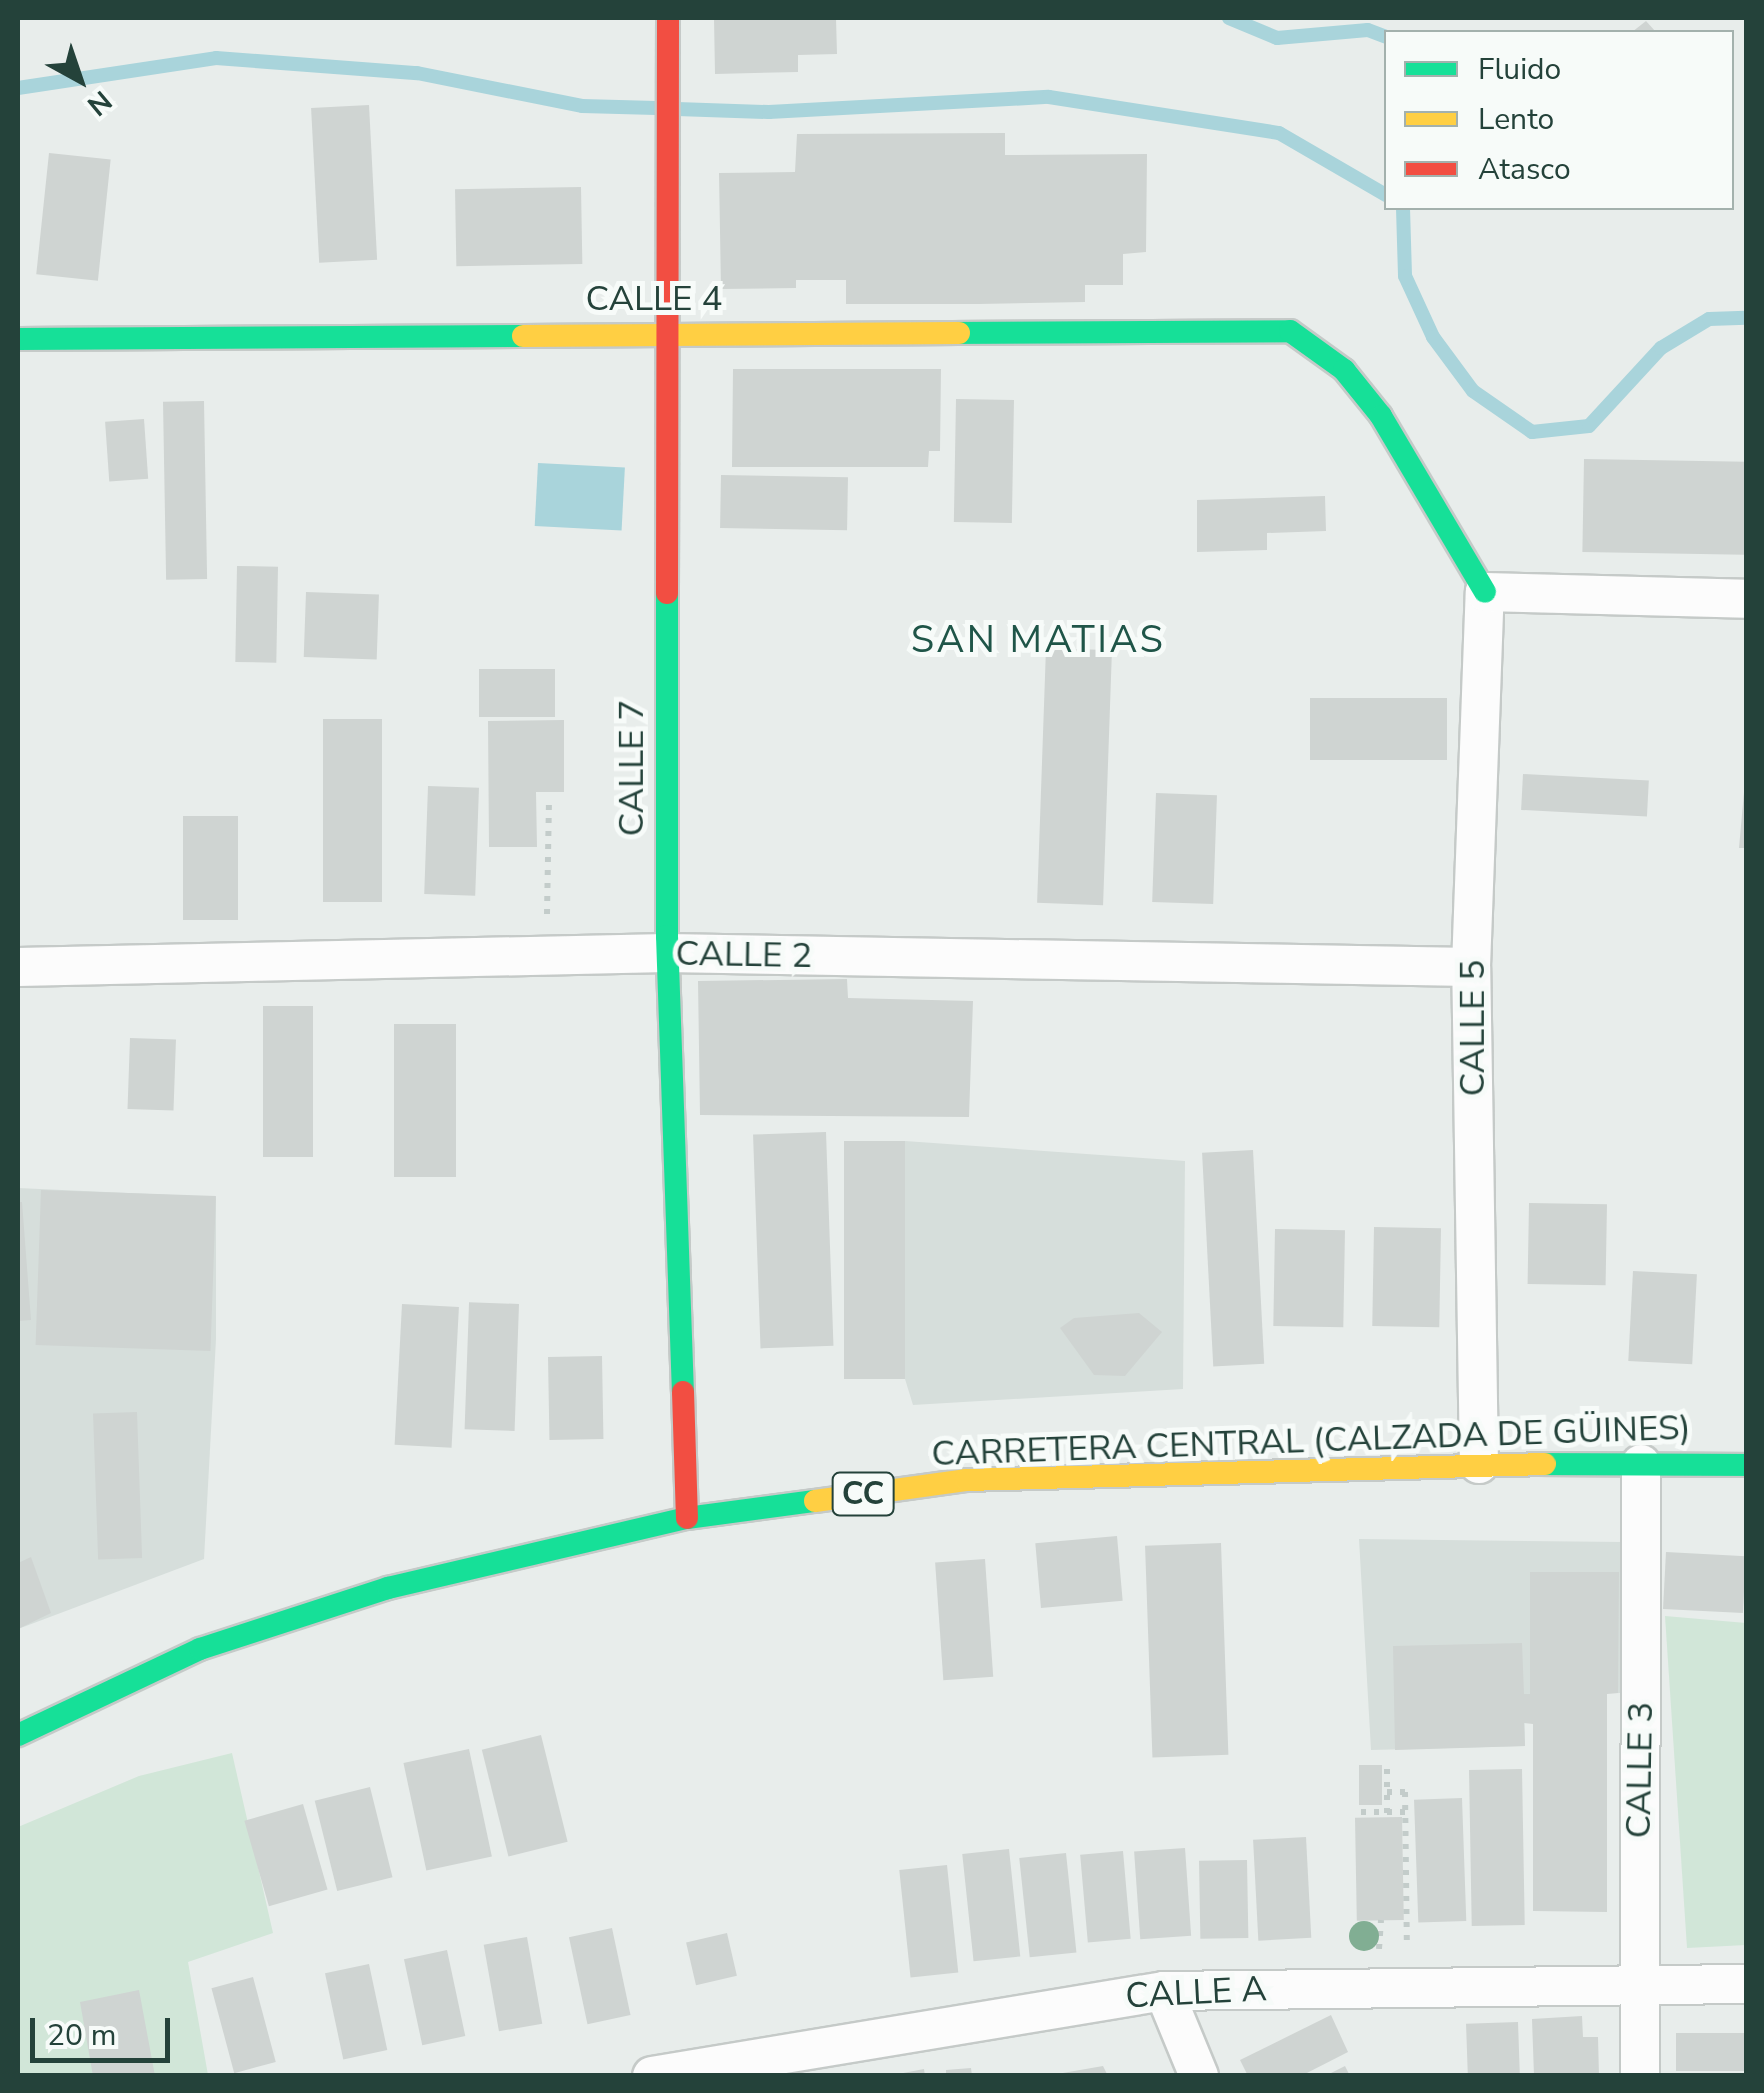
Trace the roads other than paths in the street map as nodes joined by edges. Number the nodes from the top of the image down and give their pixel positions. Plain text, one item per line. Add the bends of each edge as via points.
1 (668, 18) edge
2 (668, 334) junction
3 (18, 339) edge
4 (1485, 592) junction
5 (1746, 598) edge
6 (667, 954) junction
7 (18, 966) edge
8 (1471, 967) junction
9 (1479, 1464) junction
10 (1641, 1464) junction
11 (1746, 1464) edge
12 (687, 1518) junction
13 (18, 1735) edge
14 (1746, 1984) edge
15 (1637, 1986) junction
16 (1164, 1991) junction
17 (652, 2076) edge
18 (1199, 2076) edge
19 (1640, 2076) edge

1 - 2 street, CALLE 7
2 - 3 street, CALLE 4
2 - 4 street, CALLE 4 via 1290,331 1344,370 1381,416
2 - 6 street, CALLE 7
4 - 5 street
4 - 8 street, CALLE 5
6 - 7 street, CALLE 2
6 - 8 street, CALLE 2
6 - 12 street, CALLE 7
8 - 9 street, CALLE 5
9 - 10 street, CARRETERA CENTRAL (CALZADA DE GÜINES) / CC
9 - 12 street, CARRETERA CENTRAL (CALZADA DE GÜINES) / CC via 966,1480
10 - 11 street, CARRETERA CENTRAL (CALZADA DE GÜINES) / CC
10 - 15 street, CALLE 3
12 - 13 street, CARRETERA CENTRAL (CALZADA DE GÜINES) / CC via 388,1588 200,1648
14 - 15 street, CALLE A
15 - 16 street, CALLE A
15 - 19 street, CALLE 3
16 - 17 street, CALLE A
16 - 18 street

